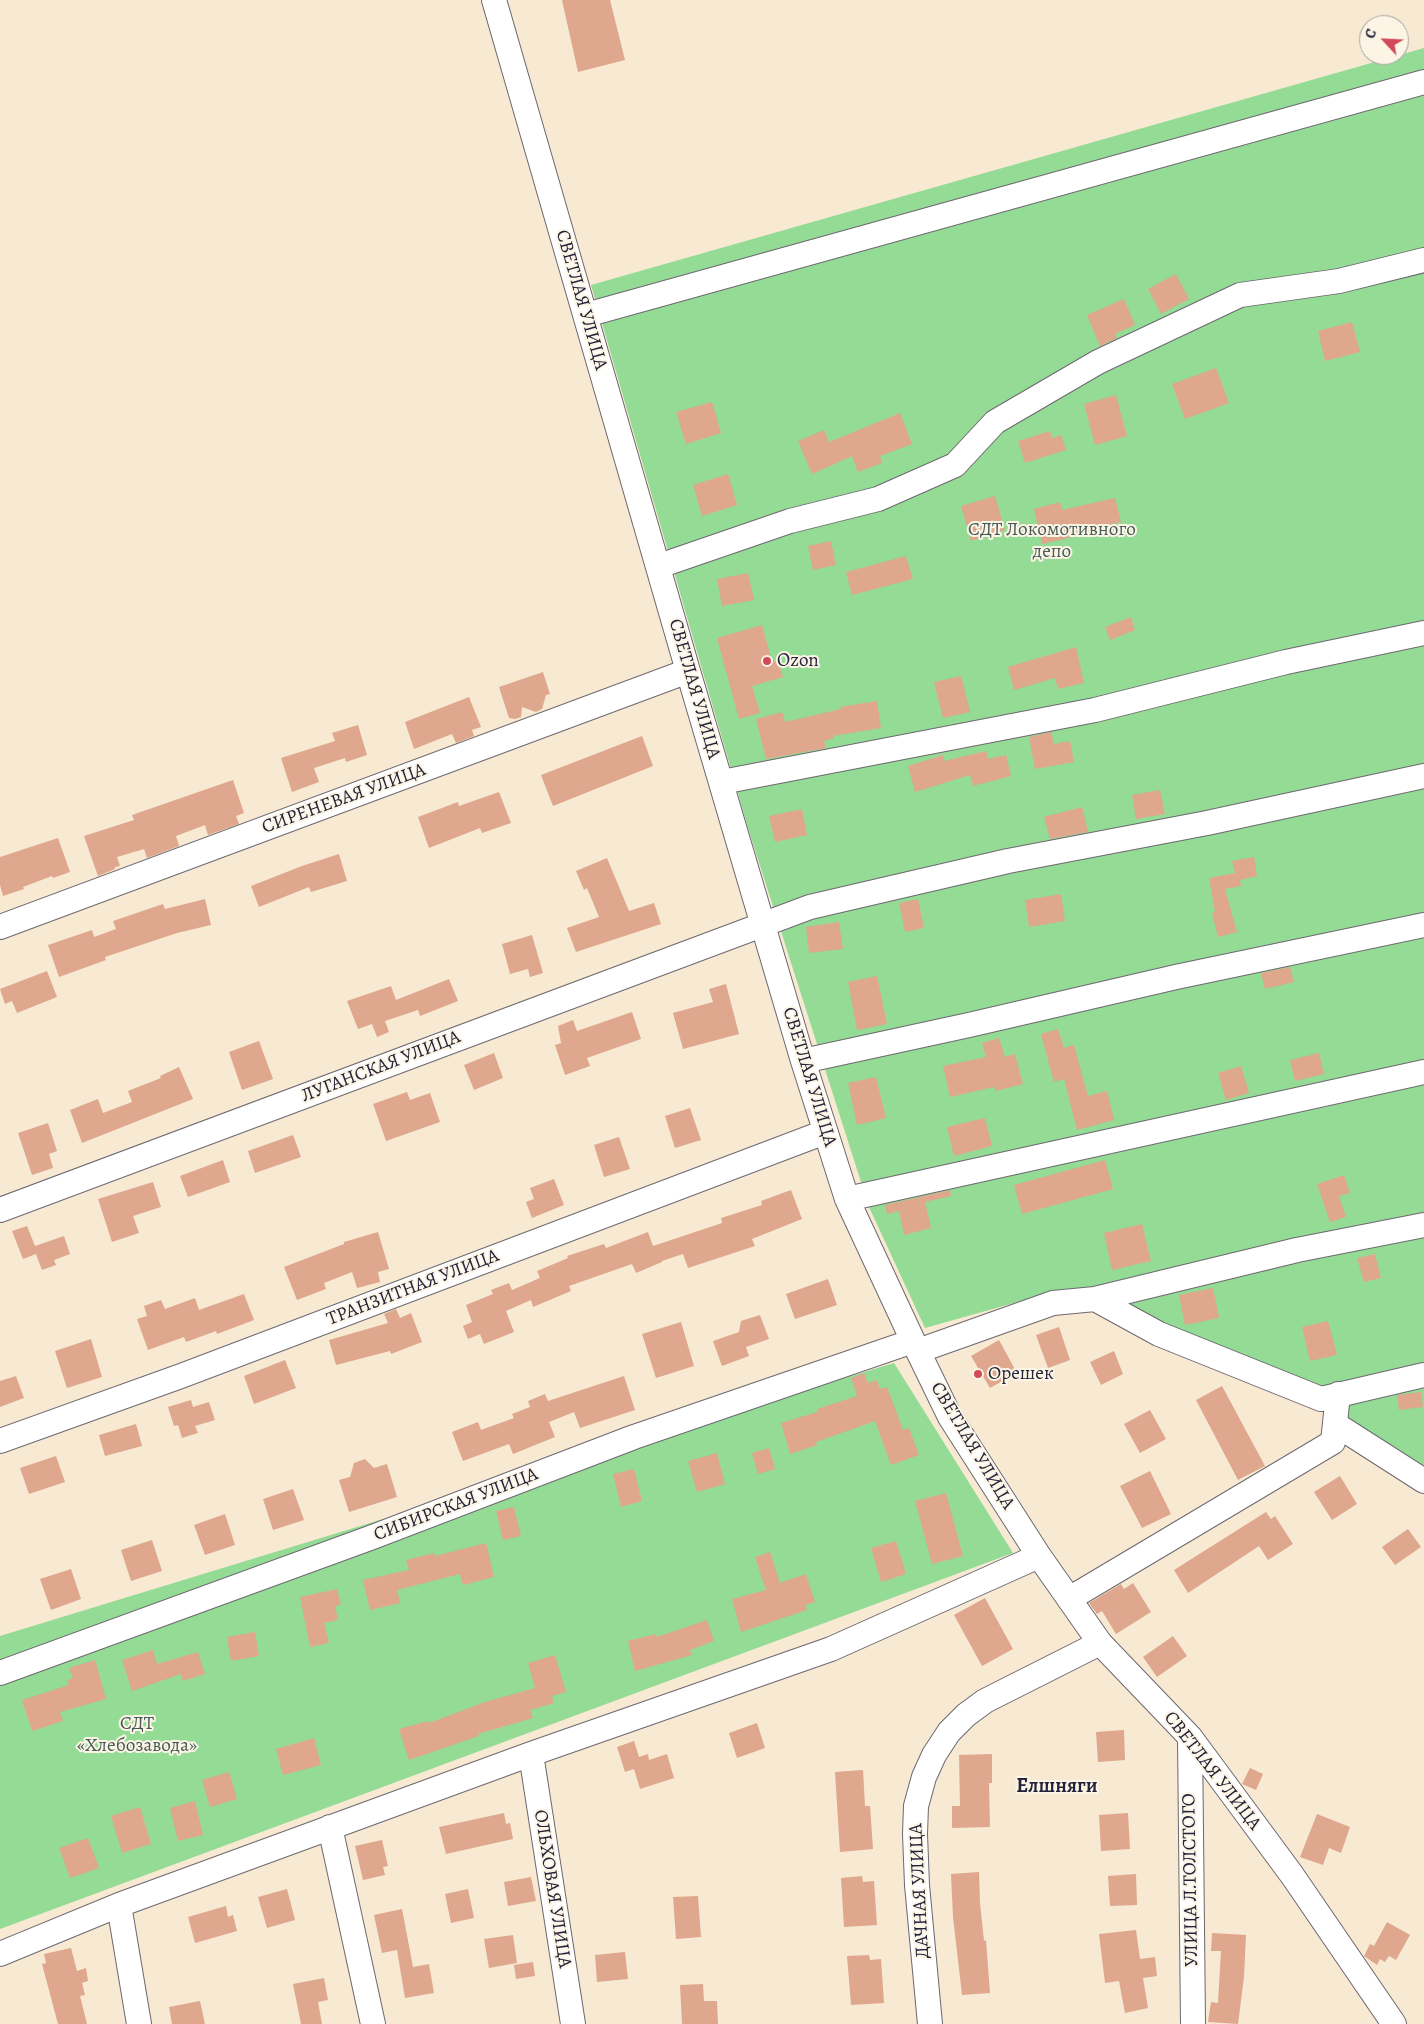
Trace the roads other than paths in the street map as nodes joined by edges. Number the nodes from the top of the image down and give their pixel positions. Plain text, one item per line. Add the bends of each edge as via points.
1 (494, 0) edge
2 (1424, 82) edge
3 (1424, 260) edge
4 (586, 315) junction
5 (659, 566) junction
6 (1424, 633) edge
7 (688, 671) junction
8 (1424, 776) edge
9 (722, 782) junction
10 (763, 924) junction
11 (1424, 924) edge
12 (0, 927) edge
13 (803, 1061) junction
14 (1424, 1072) edge
15 (825, 1132) junction
16 (847, 1198) junction
17 (0, 1210) edge
18 (1424, 1225) edge
19 (1095, 1299) junction
20 (915, 1346) junction
21 (1424, 1375) edge
22 (1338, 1394) junction
23 (1335, 1424) junction
24 (0, 1441) edge
25 (1424, 1482) edge
26 (1040, 1556) junction
27 (1069, 1599) junction
28 (1100, 1643) junction
29 (0, 1673) edge
30 (1190, 1737) junction
31 (531, 1754) junction
32 (330, 1827) junction
33 (119, 1904) junction
34 (0, 1954) edge
35 (139, 2024) edge
36 (373, 2024) edge
37 (573, 2024) edge
38 (930, 2024) edge
39 (1193, 2024) edge
40 (1394, 2024) edge

1 - 4 street, СВЕТЛАЯ УЛИЦА
2 - 4 street
3 - 5 street via 1340,281 1240,295 1098,362 995,422 955,465 878,499 790,521
4 - 5 street, СВЕТЛАЯ УЛИЦА
5 - 7 street, СВЕТЛАЯ УЛИЦА
6 - 9 street via 1286,662 1095,710
7 - 9 street, СВЕТЛАЯ УЛИЦА
7 - 12 street, СИРЕНЕВАЯ УЛИЦА
8 - 10 street, ЛУГАНСКАЯ УЛИЦА via 1207,823 1008,861 810,906
9 - 10 street, СВЕТЛАЯ УЛИЦА
10 - 13 street, СВЕТЛАЯ УЛИЦА
10 - 17 street, ЛУГАНСКАЯ УЛИЦА
11 - 13 street
13 - 15 street, СВЕТЛАЯ УЛИЦА
14 - 16 street
15 - 16 street, СВЕТЛАЯ УЛИЦА
15 - 24 street, ТРАНЗИТНАЯ УЛИЦА via 200,1369
16 - 20 street, СВЕТЛАЯ УЛИЦА
18 - 19 street, СИБИРСКАЯ УЛИЦА via 1297,1250
19 - 20 street, СИБИРСКАЯ УЛИЦА via 1053,1303
19 - 22 street via 1159,1334 1320,1399
20 - 26 street, СВЕТЛАЯ УЛИЦА via 950,1417
20 - 29 street, СИБИРСКАЯ УЛИЦА via 634,1437 370,1538
21 - 22 street
22 - 23 street
23 - 25 street
23 - 27 street via 1333,1442
26 - 27 street, СВЕТЛАЯ УЛИЦА
26 - 31 street via 831,1649
27 - 28 street, СВЕТЛАЯ УЛИЦА
28 - 30 street, СВЕТЛАЯ УЛИЦА
28 - 38 street, ДАЧНАЯ УЛИЦА via 978,1706 949,1732 927,1770 916,1806 915,1834
30 - 39 street, УЛИЦА Л.ТОЛСТОГО
30 - 40 street, СВЕТЛАЯ УЛИЦА via 1292,1875
31 - 32 street
31 - 37 street, ОЛЬХОВАЯ УЛИЦА
32 - 33 street
32 - 36 street
33 - 34 street
33 - 35 street

